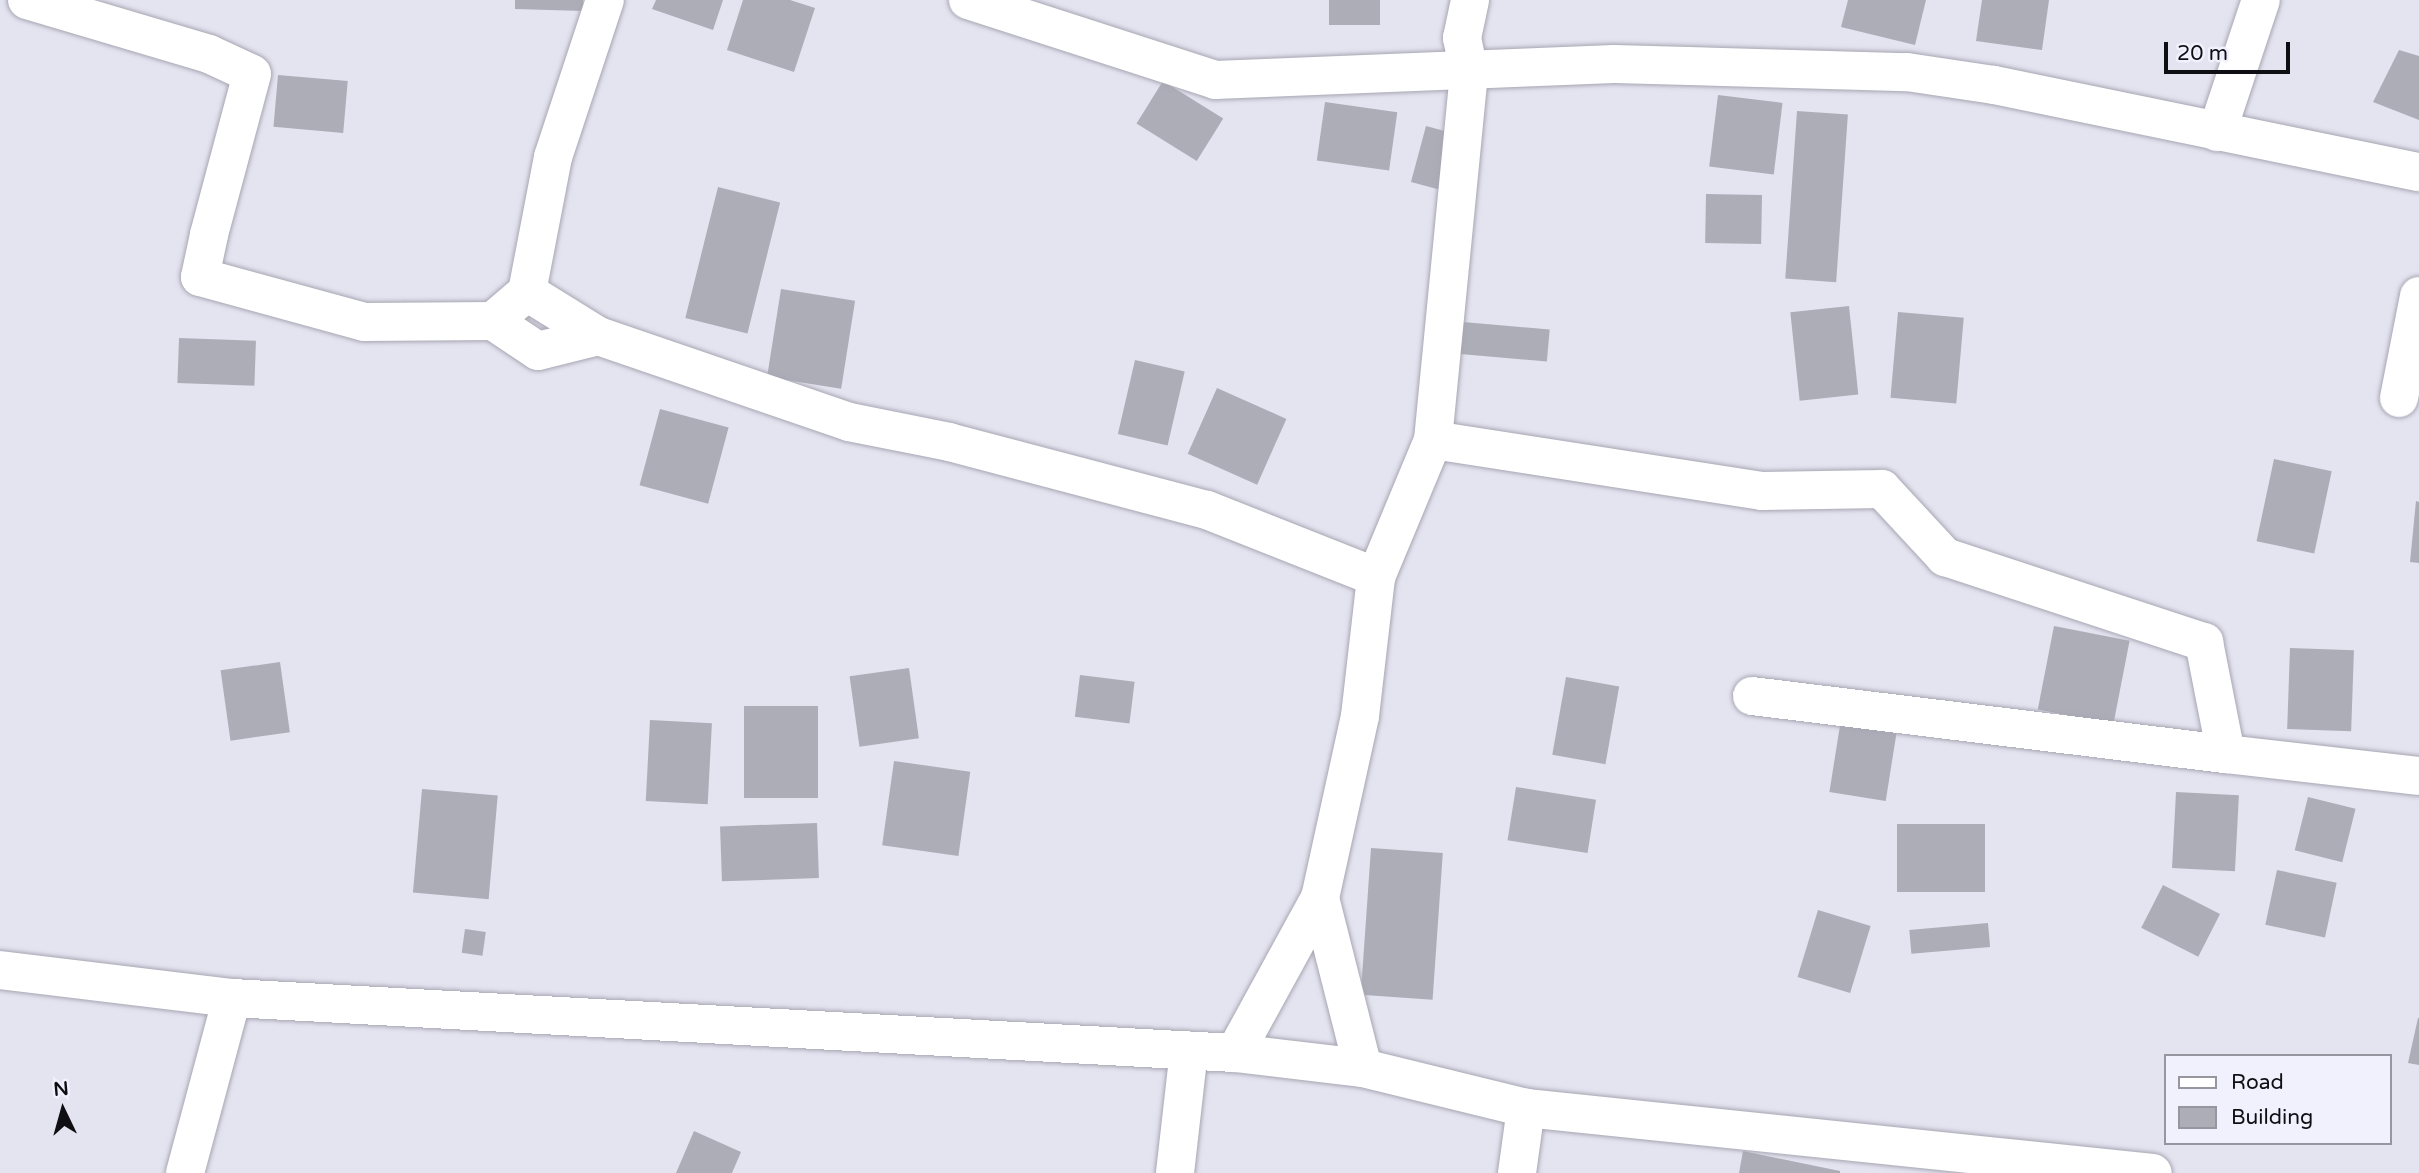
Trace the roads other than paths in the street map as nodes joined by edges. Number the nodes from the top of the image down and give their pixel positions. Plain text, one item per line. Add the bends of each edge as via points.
1 (27, 0) edge
2 (605, 0) edge
3 (968, 0) edge
4 (1470, 0) edge
5 (2261, 0) edge
6 (1469, 71) junction
7 (2217, 132) junction
8 (2419, 172) edge
9 (527, 292) junction
10 (2419, 296) edge
11 (493, 321) junction
12 (598, 336) junction
13 (2399, 398) dead end
14 (1433, 440) junction
15 (1376, 577) junction
16 (1752, 695) dead end
17 (2226, 754) junction
18 (2419, 776) edge
19 (1320, 898) junction
20 (0, 970) edge
21 (232, 998) junction
22 (1189, 1051) junction
23 (1235, 1053) junction
24 (1363, 1068) junction
25 (1526, 1108) junction
26 (185, 1173) edge
27 (1175, 1173) edge
28 (1517, 1173) edge
29 (2153, 1173) edge

1 - 11 street via 209,54 252,74 200,277 364,321
2 - 9 street via 553,156
3 - 6 street via 1216,80
4 - 6 street via 1462,38
5 - 7 street
6 - 7 street via 1615,64 1907,72 1994,85
6 - 14 street
7 - 8 street
9 - 11 street
9 - 12 street
10 - 13 street
11 - 12 street via 538,351
12 - 15 street via 849,422 949,442 1207,510
14 - 15 street
14 - 17 street via 1762,491 1882,489 1945,557 2204,642
15 - 19 street via 1360,716
16 - 17 street
17 - 18 street
19 - 23 street
19 - 24 street
20 - 21 street
21 - 22 street
21 - 26 street
22 - 23 street
22 - 27 street
23 - 24 street
24 - 25 street
25 - 28 street
25 - 29 street

